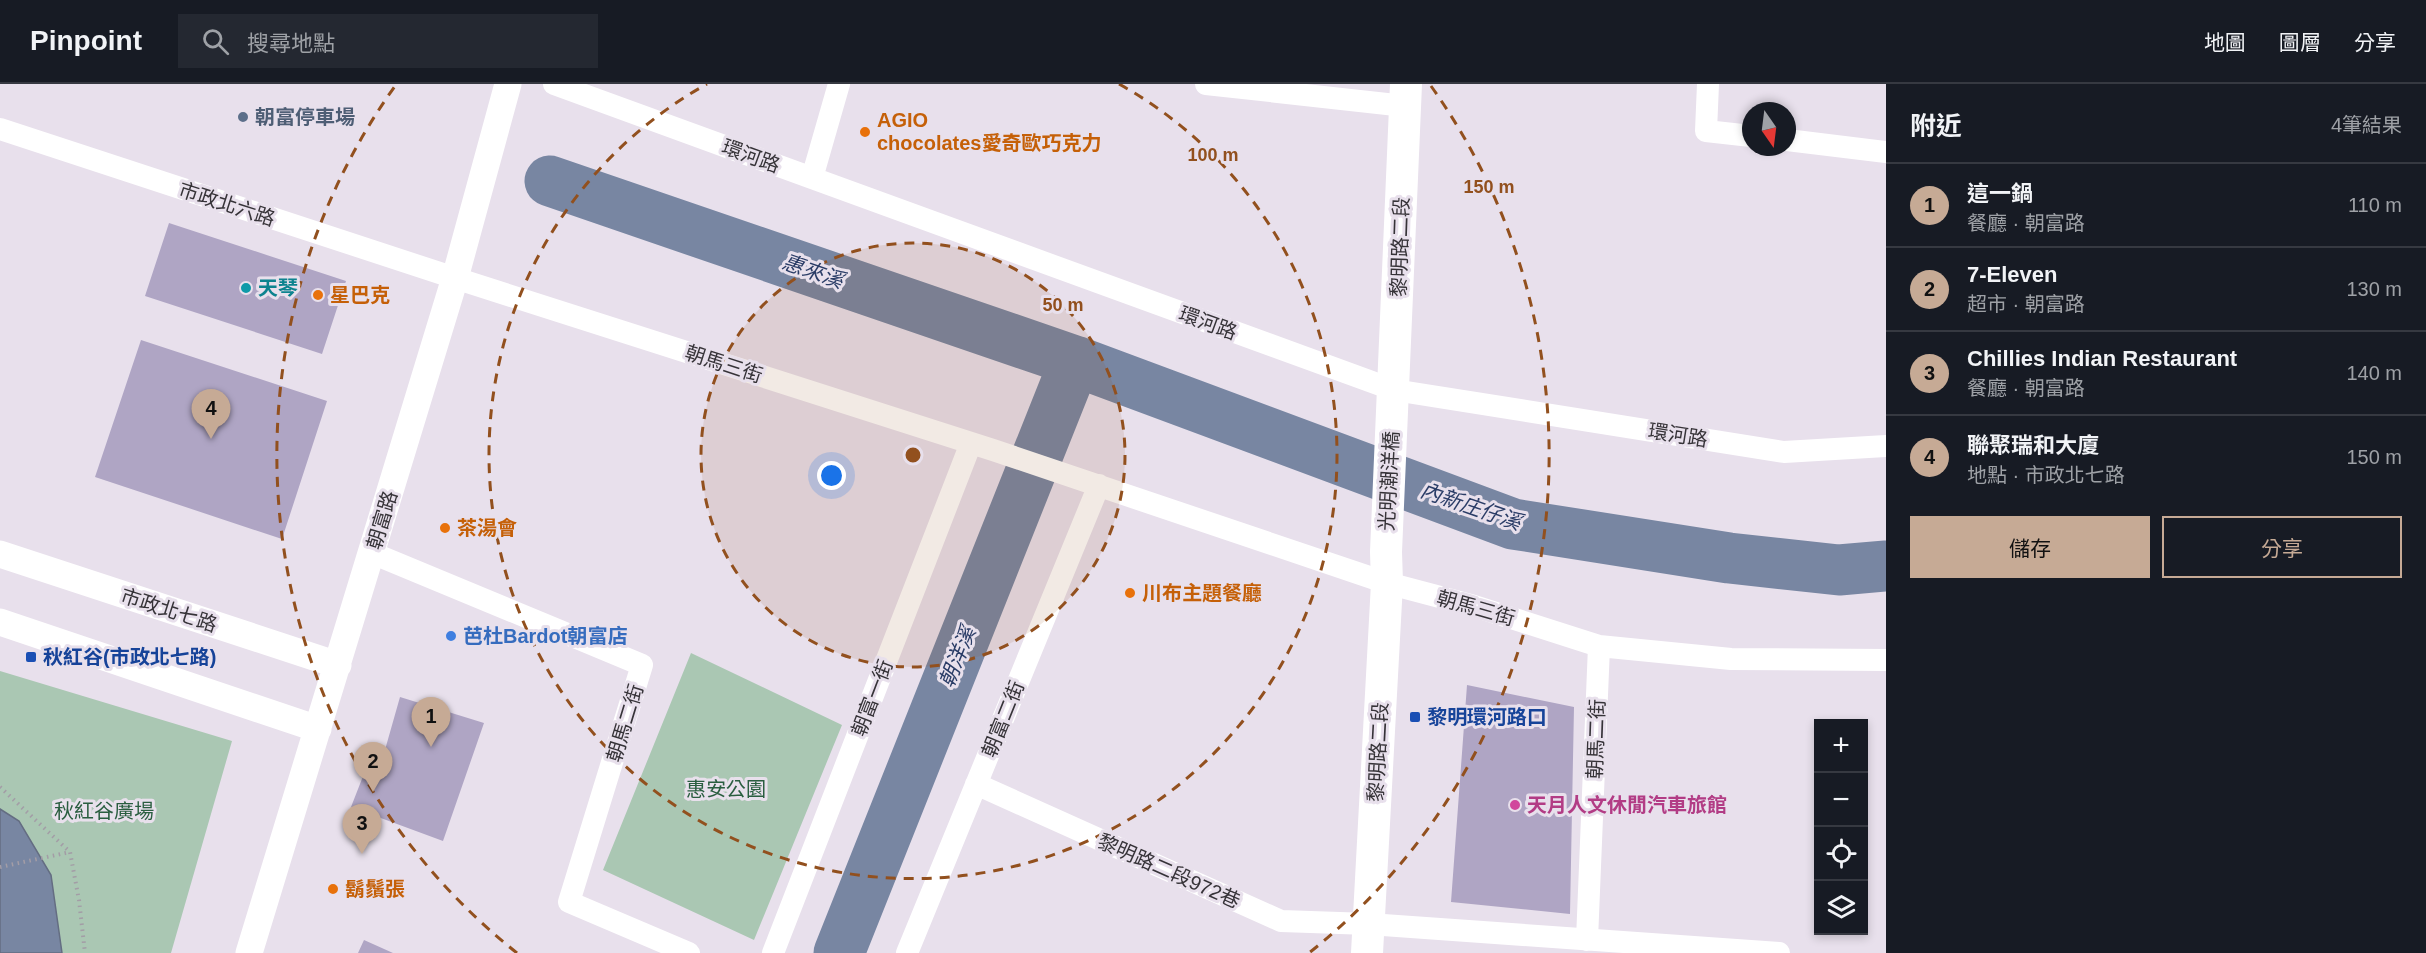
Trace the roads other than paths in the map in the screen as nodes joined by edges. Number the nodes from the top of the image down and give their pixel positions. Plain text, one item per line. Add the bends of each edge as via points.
1 (508, 84) edge
2 (554, 84) edge
3 (839, 84) edge
4 (1206, 84) edge
5 (1708, 84) edge
6 (1406, 95) edge
7 (0, 129) edge
8 (1742, 135) edge
9 (1796, 141) edge
10 (1886, 152) edge
11 (812, 178) junction
12 (455, 278) junction
13 (1393, 400) junction
14 (970, 443) junction
15 (1886, 446) edge
16 (1089, 482) junction
17 (1386, 552) joint
18 (372, 553) junction
19 (0, 554) edge
20 (1388, 583) junction
21 (0, 622) edge
22 (1599, 646) junction
23 (1886, 660) edge
24 (338, 665) junction
25 (318, 729) junction
26 (976, 784) junction
27 (1368, 938) edge
28 (1587, 940) junction
29 (1639, 948) edge
30 (249, 953) edge
31 (689, 953) edge
32 (773, 953) edge
33 (907, 953) edge
34 (1779, 953) edge

1 - 12 street, 朝富路
2 - 11 street, 環河路
3 - 11 street
4 - 6 street
5 - 8 street via 1706,131
6 - 13 main road, 黎明路二段
7 - 12 street, 市政北六路
9 - 10 street
11 - 13 street, 環河路
12 - 14 street, 朝馬三街
12 - 18 street, 朝富路
13 - 15 street, 環河路 via 1784,452
13 - 17 main road, 光明潮洋橋
14 - 16 street, 朝馬三街
14 - 32 street, 朝富一街
16 - 20 street, 朝馬三街
16 - 26 street, 朝富二街
17 - 20 main road, 黎明路二段
18 - 24 street, 朝富路
18 - 31 street, 朝馬二街 via 642,665 569,902
19 - 24 street, 市政北七路
20 - 22 street, 朝馬三街
20 - 27 main road, 黎明路二段
21 - 25 street
22 - 23 street, 朝馬三街 via 1731,659
22 - 28 street, 朝馬二街
24 - 25 street, 朝富路
25 - 30 street, 朝富路
26 - 27 street, 黎明路二段972巷 via 1281,921
26 - 33 street, 朝富二街
27 - 28 street
28 - 29 street
29 - 34 street

